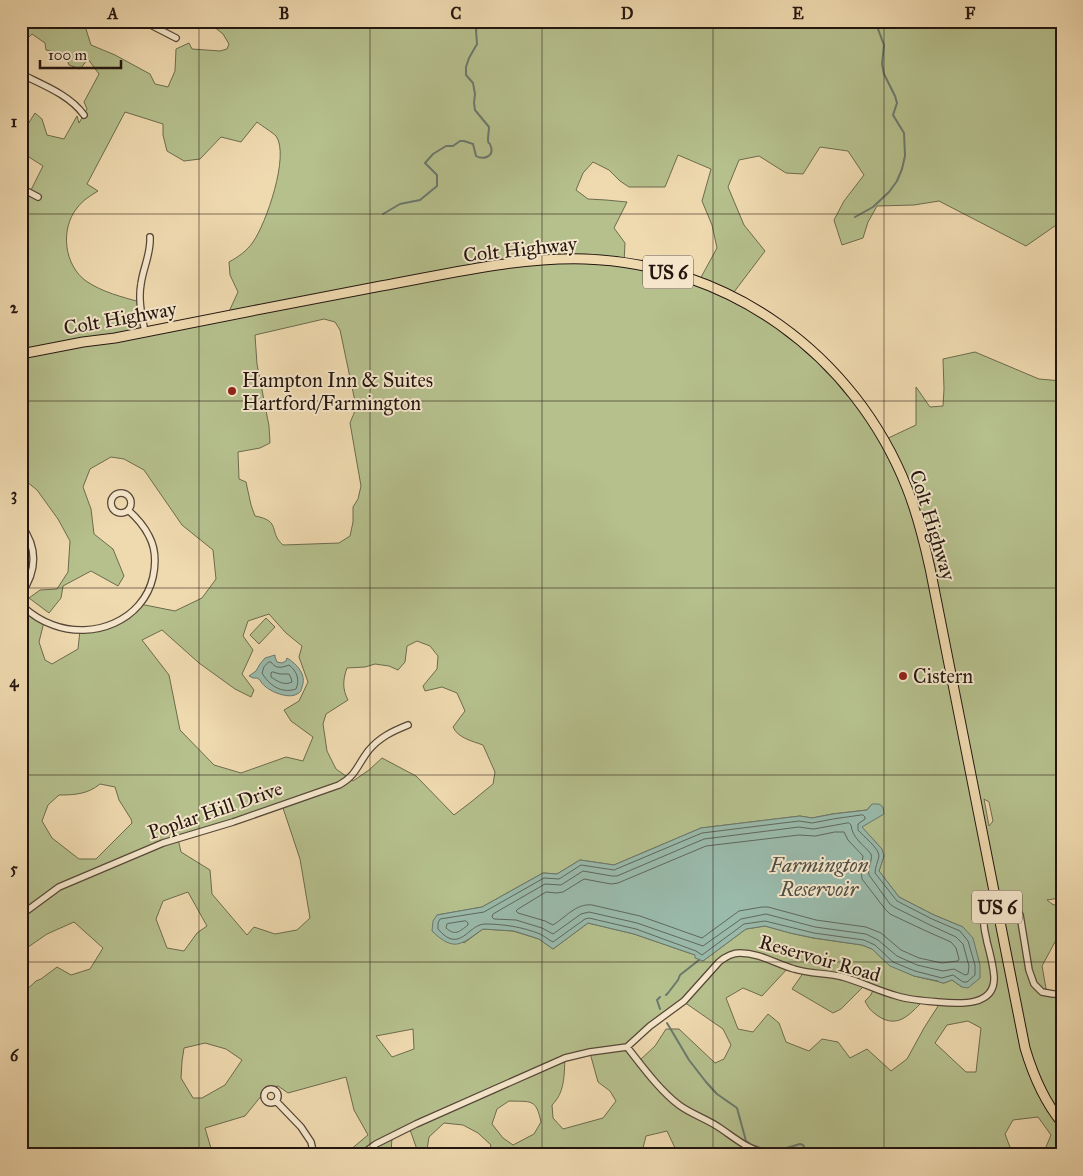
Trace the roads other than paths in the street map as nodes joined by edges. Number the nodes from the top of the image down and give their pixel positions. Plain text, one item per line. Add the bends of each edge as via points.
1 (143, 21) edge
2 (176, 38) dead end
3 (21, 74) edge
4 (84, 115) dead end
5 (21, 188) edge
6 (38, 196) dead end
7 (150, 237) dead end
8 (145, 332) junction
9 (21, 354) edge
10 (128, 510) dead end
11 (21, 526) edge
12 (21, 594) edge
13 (21, 605) edge
14 (408, 725) dead end
15 (997, 905) junction
16 (21, 915) edge
17 (1062, 994) edge
18 (627, 1047) junction
19 (276, 1101) dead end
20 (1062, 1123) edge
21 (314, 1155) edge
22 (361, 1155) edge
23 (770, 1155) edge

1 - 2 street
3 - 4 street via 59,93
5 - 6 street
7 - 8 street via 140,286
8 - 9 highway, Colt Highway / US 6
8 - 15 highway, Colt Highway / US 6 via 490,266 566,259 624,262 680,275 716,288 783,326 826,363 852,392 884,440 908,489 930,568
10 - 13 street via 150,537 156,560 152,583 132,613 112,625 77,630 44,622
11 - 12 street via 32,546 34,563
14 - 16 street, Poplar Hill Drive via 377,742 356,772 339,785 163,843 59,887
15 - 17 street via 1014,906 1020,915 1029,970 1037,988 1047,994
15 - 18 street, Reservoir Road via 988,910 984,920 994,975 993,987 987,996 977,1001 959,1003 910,999 842,977 796,970 755,954 739,953 724,958 684,1002
15 - 20 highway, Colt Highway / US 6 via 1031,1066 1046,1100
18 - 22 street via 565,1058 416,1124
18 - 23 street via 679,1106 743,1145
19 - 21 street via 301,1127

